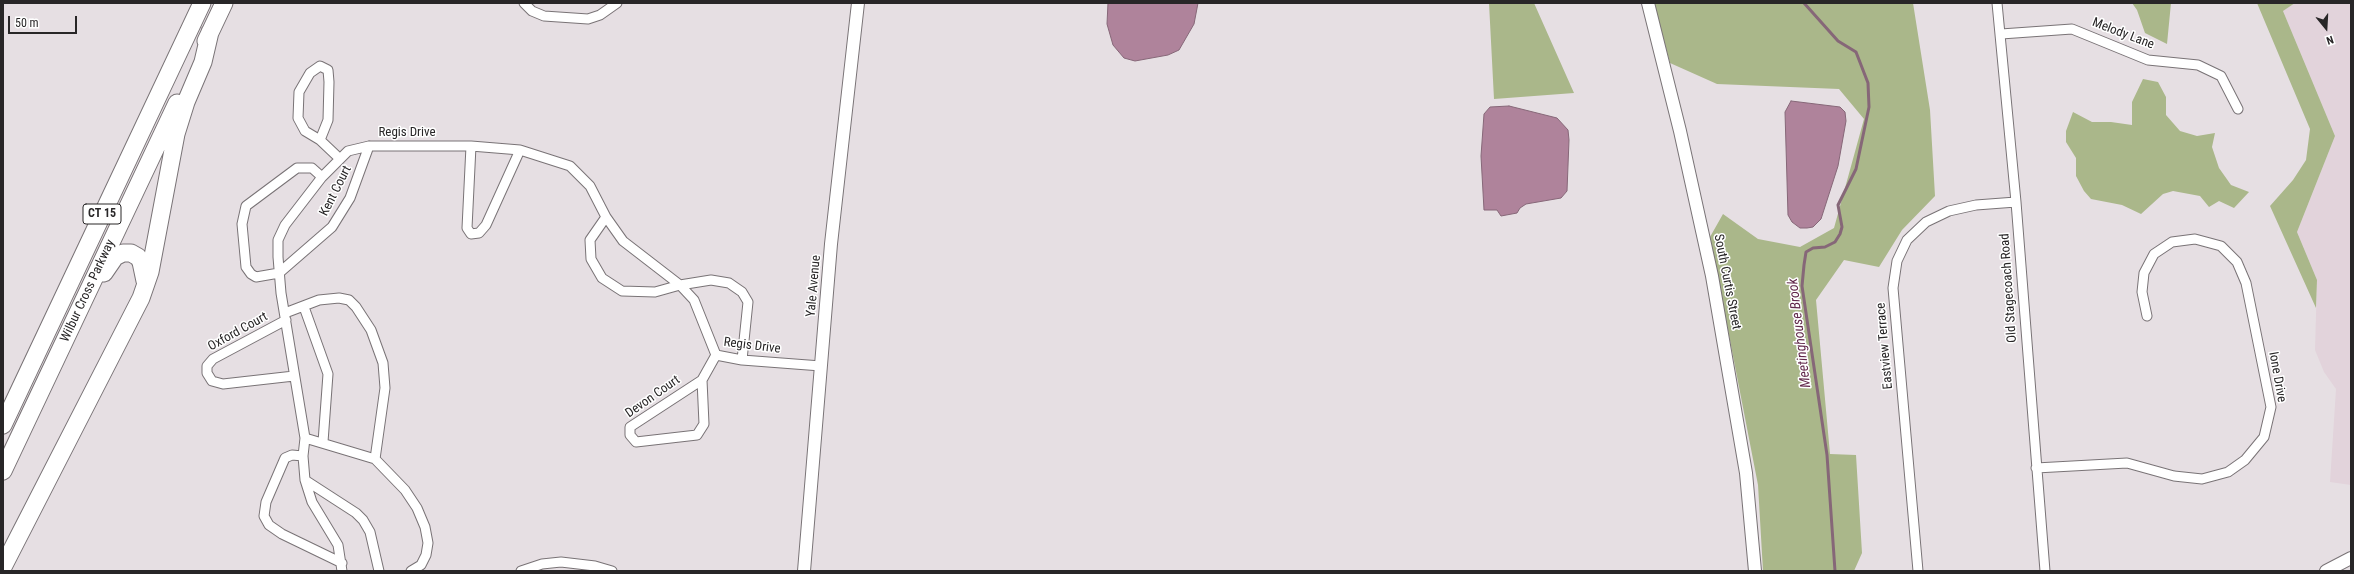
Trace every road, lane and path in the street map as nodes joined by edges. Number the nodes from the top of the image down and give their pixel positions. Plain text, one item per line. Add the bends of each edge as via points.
1 (202, 3) edge
2 (224, 3) edge
3 (524, 3) edge
4 (617, 3) edge
5 (858, 3) edge
6 (1648, 3) edge
7 (1997, 3) edge
8 (210, 32) junction
9 (2001, 34) junction
10 (2238, 109) dead end
11 (320, 140) junction
12 (369, 146) junction
13 (470, 146) junction
14 (520, 150) junction
15 (339, 158) junction
16 (322, 177) junction
17 (2016, 202) junction
18 (606, 217) junction
19 (279, 273) junction
20 (145, 283) junction
21 (680, 285) junction
22 (84, 300) junction
23 (304, 307) junction
24 (285, 316) junction
25 (2147, 316) dead end
26 (716, 355) junction
27 (742, 360) junction
28 (821, 366) junction
29 (294, 376) junction
30 (702, 380) junction
31 (3, 425) edge
32 (305, 438) junction
33 (324, 442) junction
34 (303, 456) junction
35 (375, 459) junction
36 (2036, 468) junction
37 (3, 471) edge
38 (305, 480) junction
39 (2351, 558) edge
40 (3, 567) edge
41 (342, 567) edge
42 (379, 571) edge
43 (410, 571) edge
44 (521, 571) edge
45 (612, 571) edge
46 (804, 571) edge
47 (1755, 571) edge
48 (1918, 571) edge
49 (2044, 571) edge
50 (2326, 571) edge

1 - 31 highway, Wilbur Cross Parkway / CT 15
2 - 8 highway, Wilbur Cross Parkway / CT 15
3 - 4 street via 532,11 544,16 588,19 600,15
5 - 28 street, Yale Avenue via 831,244
6 - 47 street, South Curtis Street via 1679,124 1712,276 1746,473
7 - 9 street, Old Stagecoach Road
8 - 20 highway via 203,62 176,134 150,272
8 - 22 highway, Wilbur Cross Parkway / CT 15
9 - 10 street, Melody Lane via 2072,29 2148,60 2198,65 2221,76
9 - 17 street, Old Stagecoach Road
11 - 11 street via 328,120 329,82 328,70 320,66 310,73 299,92 298,118 305,130
11 - 15 street
12 - 13 street, Regis Drive
12 - 15 street, Regis Drive via 348,150
12 - 19 street, Kent Court via 350,198 332,227
13 - 14 street, Regis Drive
13 - 14 street via 467,228 471,234 479,233 486,225
14 - 18 street, Regis Drive via 570,166 590,186
15 - 16 street, Regis Drive
16 - 19 street, Regis Drive via 285,225 278,240
16 - 19 street via 312,168 298,168 246,206 242,224 246,266 256,277
17 - 36 street, Old Stagecoach Road
17 - 48 street, Eastview Terrace via 1970,206 1949,211 1926,222 1907,240 1897,261 1893,288
18 - 21 street, Regis Drive via 622,242
18 - 21 street via 590,240 591,259 602,278 622,291 655,292
19 - 24 street, Regis Drive
20 - 22 highway via 140,260 135,255 123,253 112,260 98,284
20 - 40 highway via 137,307
21 - 26 street, Regis Drive via 694,300
21 - 27 street via 711,280 729,283 742,292 748,302
22 - 37 highway, Wilbur Cross Parkway / CT 15
23 - 24 street
23 - 33 street via 328,374
23 - 35 street via 319,300 349,300 371,330 382,363 385,388
24 - 29 street, Regis Drive
24 - 29 street, Oxford Court via 213,359 207,366 207,374 212,381 222,384
25 - 36 street, Ione Drive via 2142,292 2144,273 2154,254 2172,242 2195,239 2221,246 2237,262 2246,283 2271,407 2264,436 2245,460 2228,472 2202,479 2174,476 2127,463
26 - 27 street, Regis Drive
26 - 30 street, Devon Court
27 - 28 street, Regis Drive
28 - 46 street, Yale Avenue
29 - 32 street, Regis Drive
30 - 30 street, Devon Court via 630,427 630,435 636,442 697,435 704,424
32 - 33 street
32 - 34 street, Regis Drive
33 - 35 street
34 - 38 street, Regis Drive
34 - 41 street via 292,455 285,458 266,502 264,516 269,525 282,534
35 - 43 street via 405,490 425,527 428,543 426,555 421,565
36 - 49 street, Old Stagecoach Road
38 - 41 street, Regis Drive via 312,502 338,545
38 - 42 street via 356,512 370,532
39 - 50 street
44 - 45 street via 542,564 561,562

